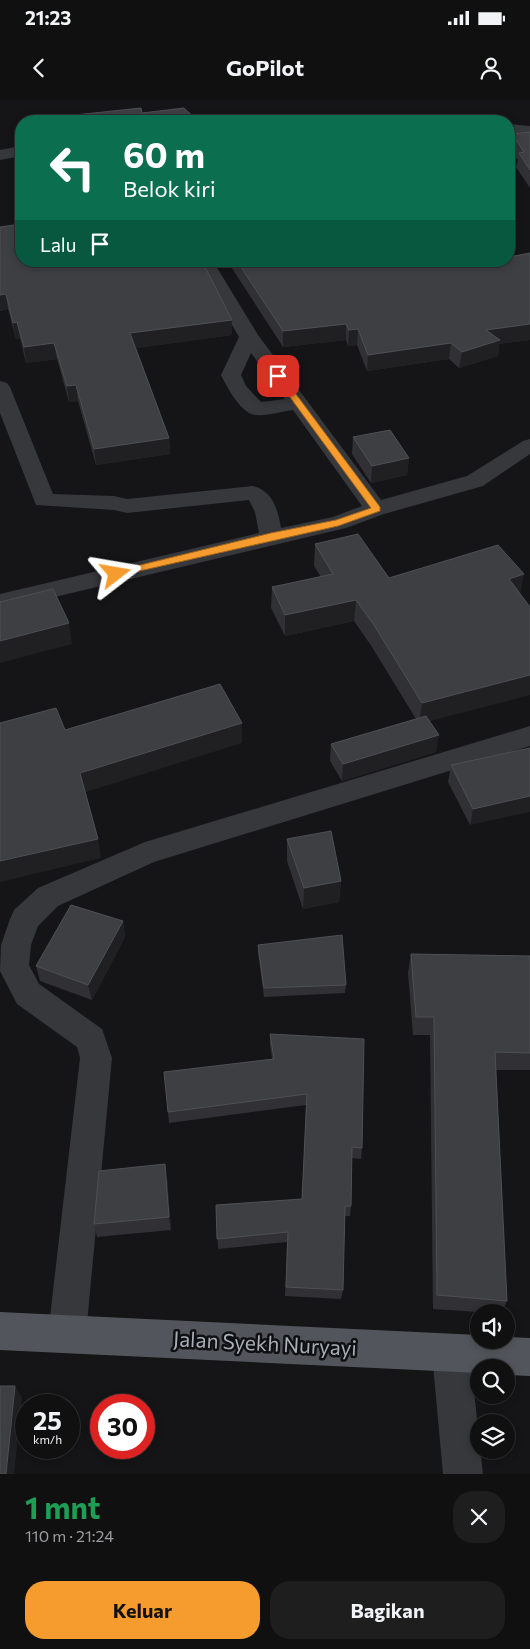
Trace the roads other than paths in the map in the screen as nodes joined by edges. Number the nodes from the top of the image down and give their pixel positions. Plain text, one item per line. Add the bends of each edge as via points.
1 (515, 130) edge
2 (530, 131) edge
3 (15, 152) edge
4 (0, 155) edge
5 (208, 267) edge
6 (250, 337) junction
7 (0, 387) edge
8 (298, 403) junction
9 (530, 445) edge
10 (376, 509) junction
11 (271, 536) junction
12 (0, 602) edge
13 (530, 736) edge
14 (0, 1330) edge
15 (67, 1334) junction
16 (452, 1354) junction
17 (530, 1357) edge
18 (463, 1474) edge

1 - 2 street
3 - 4 street
5 - 6 street
6 - 8 street
6 - 8 street via 231,375 237,388 253,408
7 - 11 street via 44,500 127,506 253,493 264,505
8 - 10 street
9 - 10 street via 475,481
10 - 11 street via 338,523
11 - 12 street
13 - 15 street via 144,853 48,896 24,919 13,966 28,994 91,1039 96,1058
14 - 15 main road, Jalan Syekh Nuryayi
15 - 16 main road, Jalan Syekh Nuryayi
16 - 17 main road, Jalan Syekh Nuryayi
16 - 18 street

